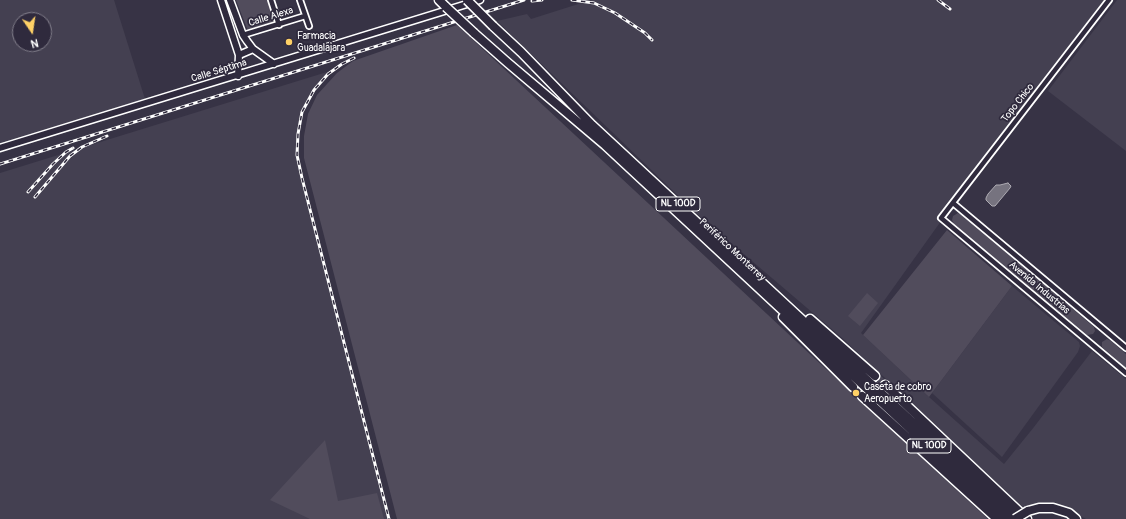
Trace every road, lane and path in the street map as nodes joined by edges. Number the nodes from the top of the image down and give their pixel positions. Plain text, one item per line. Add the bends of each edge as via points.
1 (221, 0) edge
2 (230, 0) edge
3 (270, 0) edge
4 (300, 0) edge
5 (439, 0) edge
6 (466, 0) edge
7 (480, 0) edge
8 (1109, 0) edge
9 (445, 9) junction
10 (305, 16) junction
11 (279, 25) junction
12 (309, 26) dead end
13 (242, 35) junction
14 (253, 50) junction
15 (239, 55) junction
16 (274, 64) junction
17 (238, 76) junction
18 (0, 148) edge
19 (953, 203) junction
20 (941, 218) joint
21 (764, 289) junction
22 (1126, 348) edge
23 (1126, 373) edge
24 (875, 376) tunnel mouth
25 (885, 385) tunnel mouth
26 (853, 387) dead end
27 (862, 396) dead end
28 (1028, 515) edge
29 (997, 519) edge
30 (1007, 519) edge
31 (1016, 519) edge
32 (1076, 519) edge

1 - 15 street
2 - 13 street
3 - 11 street
4 - 10 street
5 - 9 highway, Periférico Monterrey / NL 100D
6 - 21 highway, Periférico Monterrey / NL 100D, bridge via 521,52 583,117
7 - 9 street, Calle Séptima
8 - 19 street, Topo Chico
9 - 16 street, Calle Séptima
9 - 21 highway, Periférico Monterrey / NL 100D, bridge via 605,145
10 - 11 street, Calle Alexa
10 - 12 street
11 - 13 street, Calle Alexa
13 - 14 street
14 - 15 street
14 - 16 street
15 - 17 street
16 - 17 street, Calle Séptima
17 - 18 street, Calle Séptima
19 - 20 street, Topo Chico
19 - 22 street, Avenida Industrias
20 - 23 street, Avenida Industrias
21 - 24 highway via 776,291
21 - 26 highway via 769,302 783,318
21 - 30 highway, Periférico Monterrey / NL 100D
21 - 31 highway, Periférico Monterrey / NL 100D
25 - 28 highway
27 - 29 highway
28 - 31 highway, bridge
28 - 32 highway via 1039,508 1053,508 1069,513

